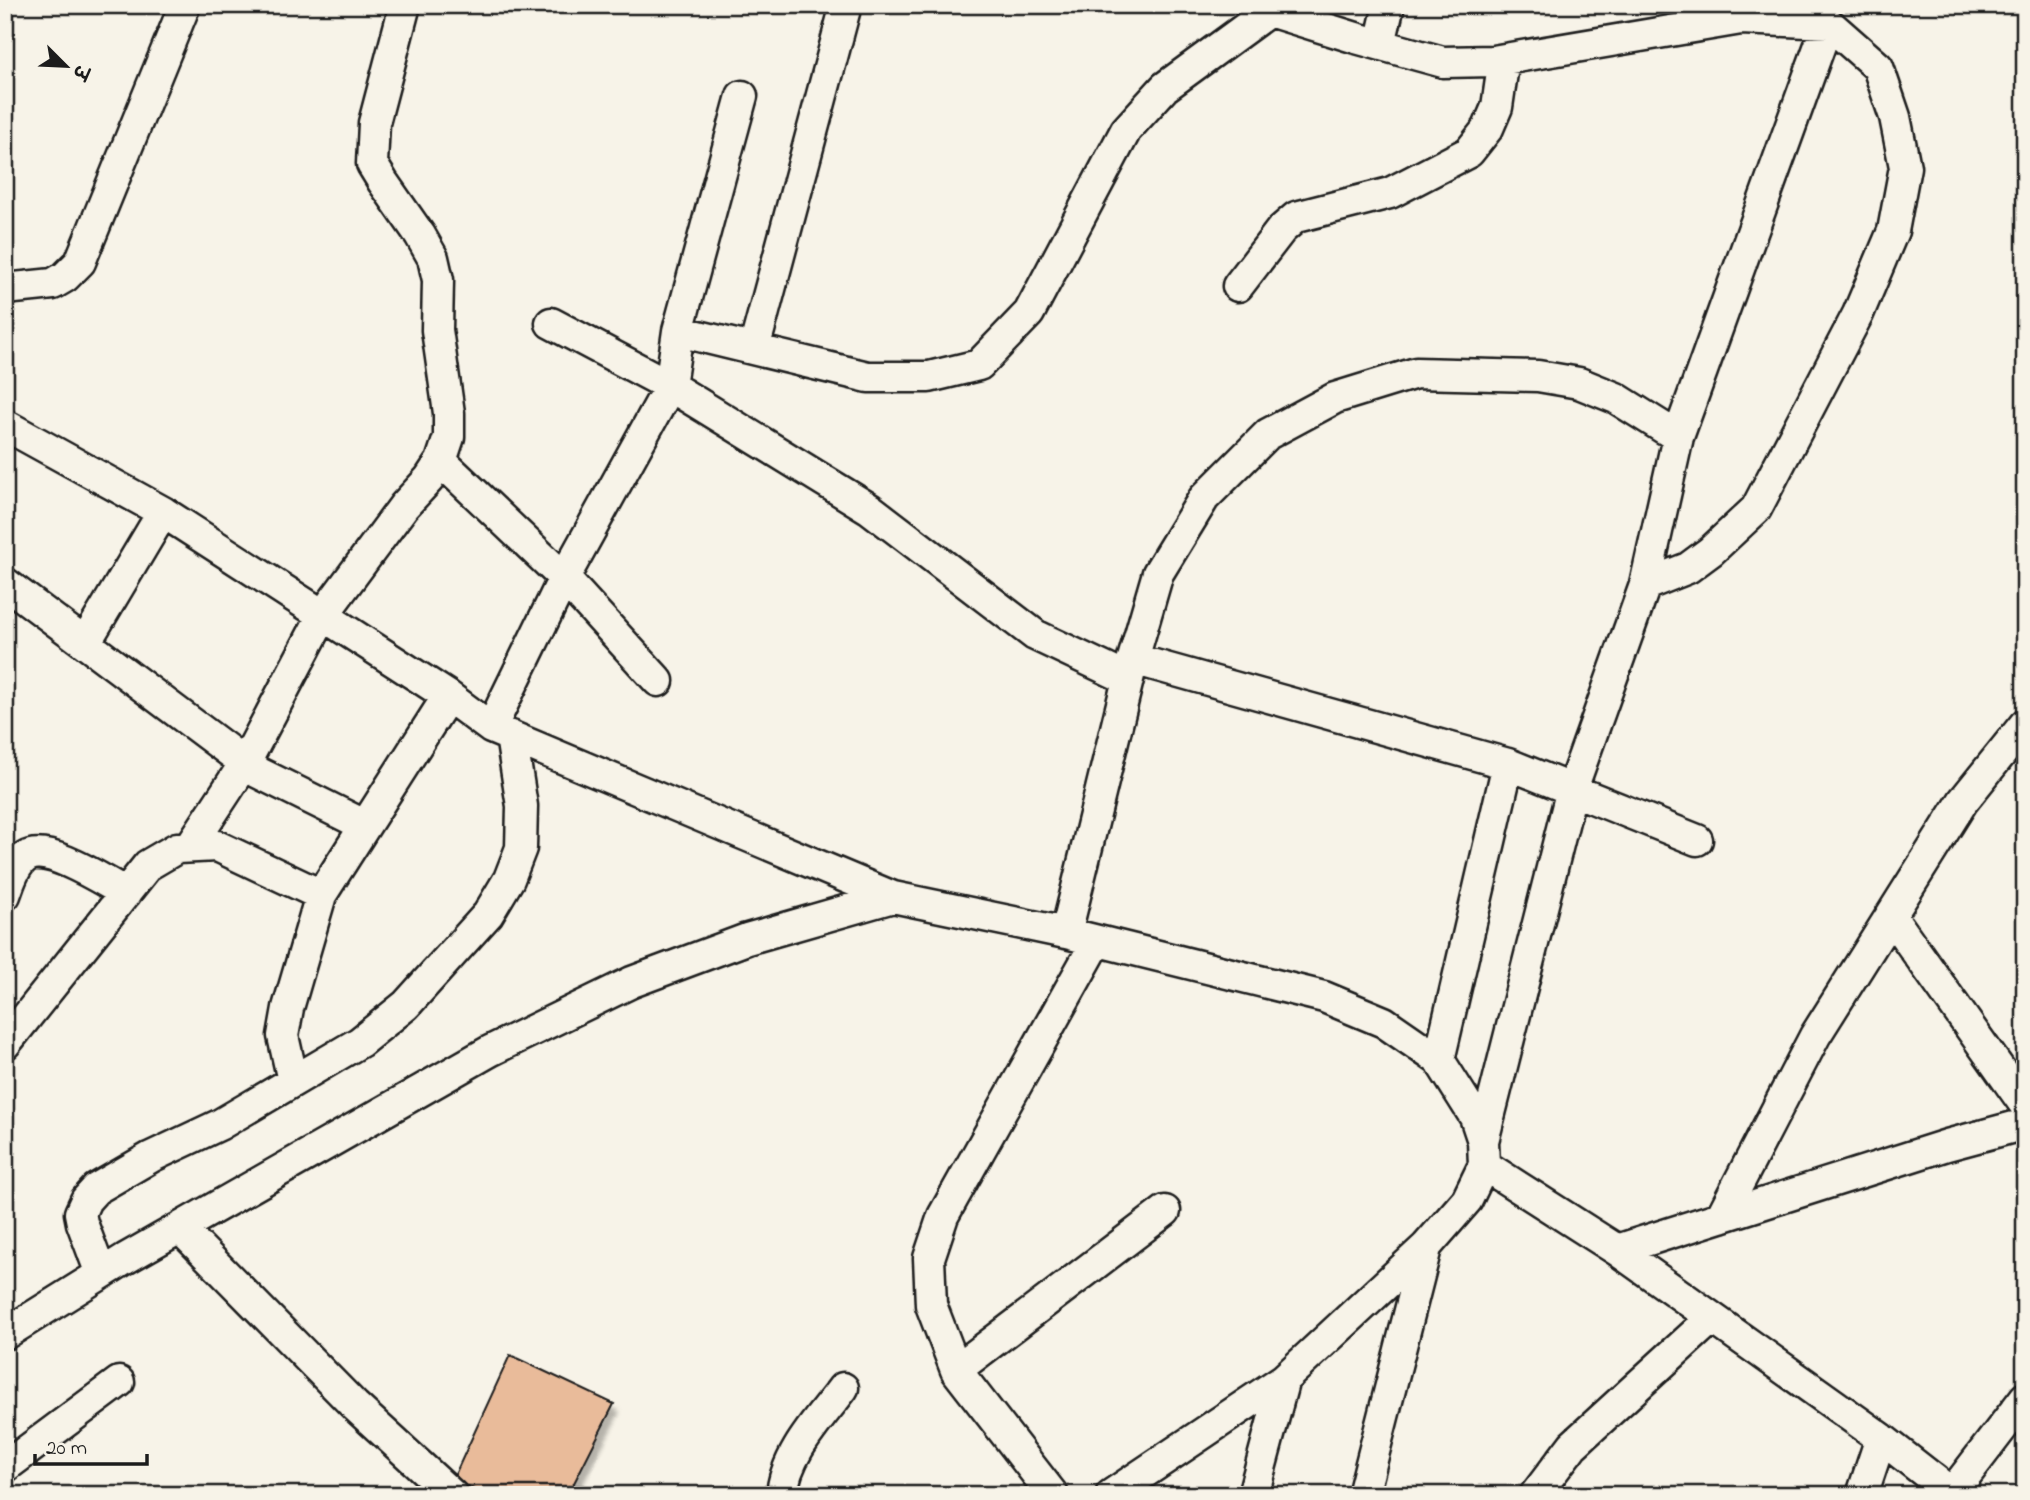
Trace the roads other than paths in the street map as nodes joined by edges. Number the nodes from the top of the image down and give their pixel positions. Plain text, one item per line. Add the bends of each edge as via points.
1 (185, 5) edge
2 (405, 5) edge
3 (846, 5) edge
4 (1390, 5) edge
5 (1259, 8) edge
6 (1749, 12) edge
7 (1828, 23) junction
8 (1380, 44) junction
9 (1504, 59) junction
10 (742, 96) dead end
11 (1238, 286) dead end
12 (5, 289) edge
13 (551, 323) dead end
14 (678, 331) junction
15 (754, 349) junction
16 (670, 386) junction
17 (5, 425) edge
18 (1678, 437) junction
19 (441, 461) junction
20 (163, 512) junction
21 (564, 578) junction
22 (5, 583) edge
23 (1645, 585) junction
24 (323, 615) junction
25 (85, 643) junction
26 (1130, 669) junction
27 (658, 681) dead end
28 (448, 696) junction
29 (2025, 724) edge
30 (501, 732) junction
31 (245, 762) junction
32 (1508, 764) junction
33 (1572, 789) junction
34 (364, 825) junction
35 (1697, 840) dead end
36 (190, 848) junction
37 (125, 893) junction
38 (5, 895) edge
39 (321, 895) junction
40 (893, 897) junction
41 (1891, 916) junction
42 (1066, 933) junction
43 (1097, 941) junction
44 (5, 1044) edge
45 (1439, 1060) junction
46 (293, 1081) junction
47 (2025, 1105) edge
48 (2025, 1124) edge
49 (1483, 1153) junction
50 (1165, 1211) dead end
51 (1721, 1217) junction
52 (180, 1228) junction
53 (1426, 1247) junction
54 (1617, 1250) junction
55 (101, 1274) junction
56 (1712, 1318) junction
57 (5, 1334) edge
58 (956, 1370) junction
59 (1284, 1380) junction
60 (120, 1382) dead end
61 (844, 1388) dead end
62 (2025, 1398) edge
63 (1881, 1438) junction
64 (5, 1468) edge
65 (1953, 1494) edge
66 (453, 1495) edge
67 (782, 1495) edge
68 (1053, 1495) edge
69 (1111, 1495) edge
70 (1253, 1495) edge
71 (1363, 1495) edge
72 (1535, 1495) edge
73 (1862, 1495) edge

1 - 12 street via 80,262 52,284
2 - 19 street via 374,123 372,164 433,258 449,413 449,437
3 - 15 street
4 - 8 street
5 - 8 street
5 - 15 street via 1165,87 1126,130 1028,313 979,365 929,377 868,377
6 - 7 street
6 - 9 street
7 - 18 street
7 - 23 street via 1878,67 1895,117 1905,167 1893,231 1857,314 1756,509 1688,569
8 - 9 street via 1443,62
9 - 11 street via 1497,107 1469,152 1390,193 1296,217
10 - 14 street
13 - 16 street
14 - 15 street
14 - 16 street
16 - 21 street
16 - 26 street via 870,509 1035,635
17 - 20 street
18 - 23 street
18 - 26 street via 1616,398 1579,383 1538,376 1416,373 1335,398 1268,434 1204,498 1158,573
19 - 21 street
19 - 24 street
20 - 24 street
20 - 25 street
21 - 27 street
21 - 30 street
22 - 25 street
23 - 33 street
24 - 28 street
24 - 31 street
25 - 31 street
26 - 32 street
26 - 42 street
28 - 30 street
28 - 34 street
29 - 41 street via 1963,801
30 - 40 street
30 - 46 street via 522,806 521,848 509,880 488,914 406,1005 360,1042
31 - 34 street
31 - 36 street
32 - 33 street
32 - 45 street
33 - 35 street
33 - 49 street
34 - 39 street
36 - 37 street via 177,848 148,865
36 - 39 street via 218,846
37 - 38 street via 60,858 38,854 27,856 17,866
37 - 44 street
39 - 46 street via 283,1035
40 - 42 street
40 - 52 street via 747,939 632,982 490,1051
41 - 47 street
41 - 51 street via 1815,1035
42 - 43 street
43 - 45 street via 1324,996 1384,1022
43 - 58 street via 943,1216 929,1258 931,1305
45 - 49 street via 1475,1116
46 - 55 street via 96,1189 80,1213
48 - 51 street
49 - 53 street via 1467,1200
49 - 54 street
50 - 58 street
51 - 54 street
52 - 55 street
52 - 66 street via 355,1406
53 - 59 street
53 - 71 street
54 - 56 street
55 - 57 street
56 - 63 street
56 - 72 street via 1573,1445
58 - 68 street
59 - 69 street
59 - 70 street
60 - 64 street
61 - 67 street via 799,1447
62 - 65 street
63 - 65 street
63 - 73 street

